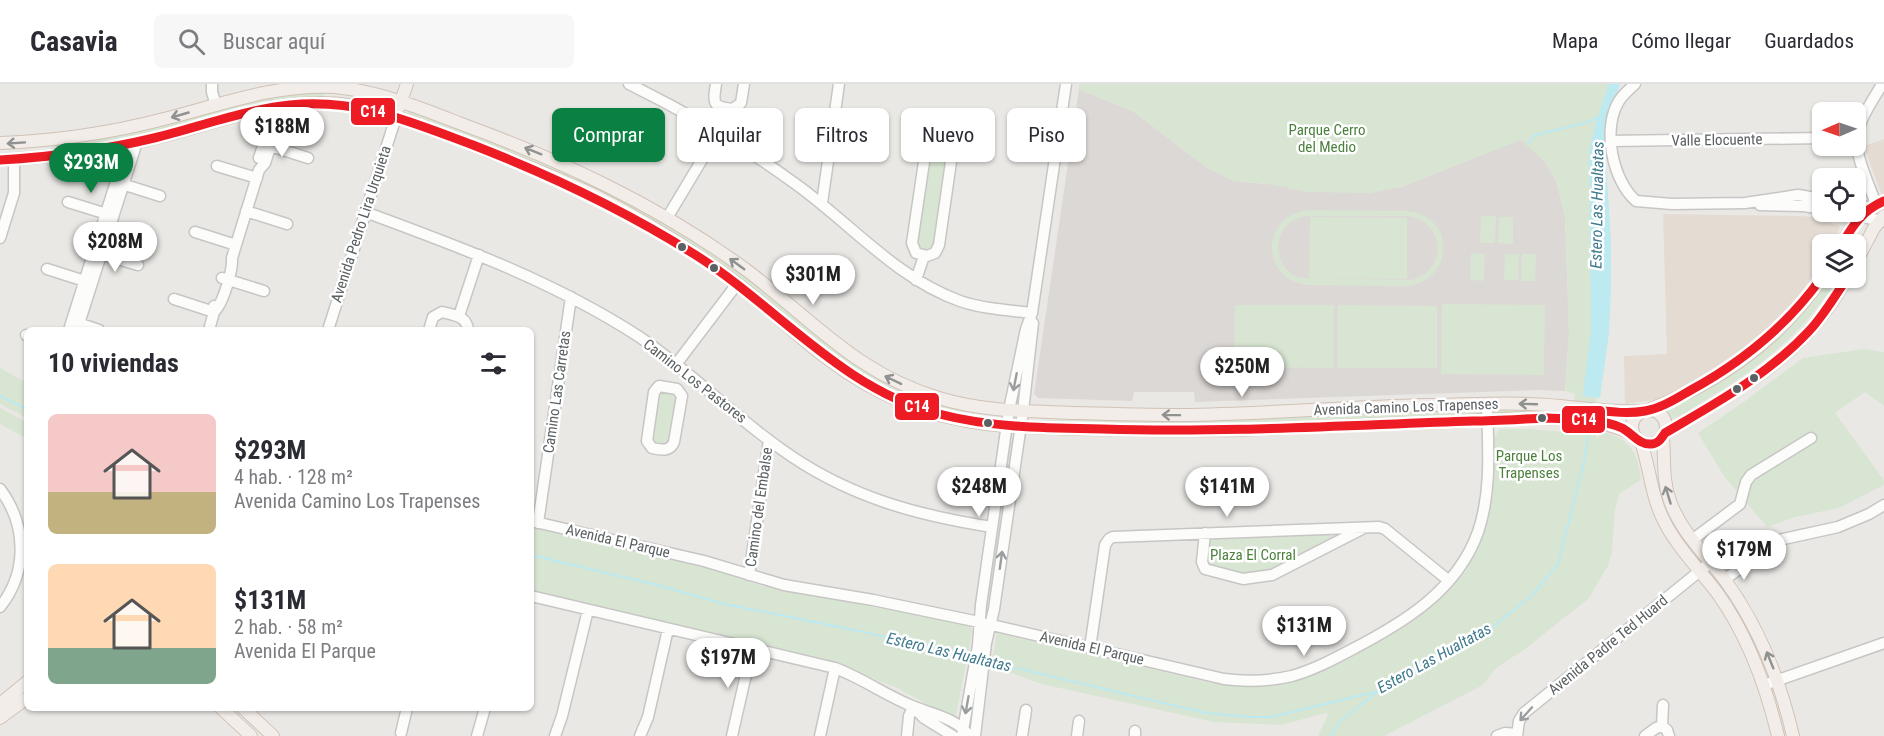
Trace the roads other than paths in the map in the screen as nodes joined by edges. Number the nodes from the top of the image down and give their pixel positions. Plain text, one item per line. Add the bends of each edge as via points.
1 (212, 84) edge
2 (407, 84) edge
3 (629, 84) edge
4 (716, 84) edge
5 (744, 84) edge
6 (839, 84) edge
7 (1066, 84) edge
8 (1635, 84) edge
9 (321, 85) edge
10 (1882, 86) edge
11 (260, 88) edge
12 (401, 101) junction
13 (216, 105) junction
14 (278, 106) junction
15 (722, 108) edge
16 (737, 108) edge
17 (677, 110) edge
18 (1866, 112) edge
19 (396, 117) junction
20 (73, 137) junction
21 (1812, 138) edge
22 (1611, 141) junction
23 (137, 142) junction
24 (0, 144) edge
25 (267, 145) junction
26 (119, 146) junction
27 (66, 154) junction
28 (1858, 156) edge
29 (308, 158) dead end
30 (14, 159) junction
31 (0, 160) edge
32 (701, 162) edge
33 (765, 162) edge
34 (217, 165) dead end
35 (583, 173) junction
36 (258, 174) junction
37 (120, 183) junction
38 (572, 185) junction
39 (160, 196) dead end
40 (1812, 198) edge
41 (68, 202) dead end
42 (822, 203) junction
43 (1745, 203) junction
44 (1876, 204) edge
45 (1812, 207) edge
46 (246, 212) junction
47 (365, 212) junction
48 (1866, 214) edge
49 (109, 215) junction
50 (667, 218) junction
51 (1883, 219) edge
52 (287, 224) dead end
53 (195, 232) dead end
54 (0, 238) edge
55 (236, 245) junction
56 (1866, 246) edge
57 (97, 253) junction
58 (479, 255) junction
59 (924, 256) junction
60 (138, 265) dead end
61 (47, 269) dead end
62 (225, 279) junction
63 (916, 280) junction
64 (88, 282) junction
65 (737, 284) junction
66 (1813, 288) edge
67 (1839, 288) edge
68 (264, 291) dead end
69 (571, 297) junction
70 (174, 299) dead end
71 (214, 312) junction
72 (1032, 314) junction
73 (459, 316) junction
74 (74, 326) edge
75 (209, 327) edge
76 (329, 327) edge
77 (430, 327) edge
78 (468, 327) edge
79 (680, 366) junction
80 (670, 387) junction
81 (1487, 404) junction
82 (967, 405) junction
83 (1009, 410) junction
84 (1023, 411) junction
85 (1646, 411) junction
86 (1567, 414) junction
87 (1609, 418) junction
88 (964, 421) junction
89 (1488, 421) junction
90 (1007, 426) junction
91 (1021, 427) junction
92 (1664, 435) junction
93 (1811, 438) dead end
94 (1638, 439) junction
95 (768, 440) junction
96 (0, 489) edge
97 (1884, 505) edge
98 (534, 522) edge
99 (23, 527) edge
100 (992, 527) junction
101 (1365, 527) junction
102 (1205, 533) junction
103 (1692, 540) junction
104 (1706, 566) junction
105 (749, 574) junction
106 (1448, 580) junction
107 (1724, 580) junction
108 (534, 598) edge
109 (0, 608) edge
110 (588, 610) junction
111 (985, 624) junction
112 (668, 628) junction
113 (1884, 643) edge
114 (752, 648) junction
115 (1090, 648) junction
116 (835, 668) junction
117 (977, 676) junction
118 (1778, 680) junction
119 (1764, 685) junction
120 (24, 691) edge
121 (24, 692) edge
122 (0, 704) edge
123 (1664, 705) dead end
124 (913, 707) junction
125 (1026, 710) dead end
126 (224, 711) edge
127 (246, 711) edge
128 (406, 711) edge
129 (485, 711) edge
130 (486, 711) edge
131 (562, 716) junction
132 (648, 717) junction
133 (0, 718) edge
134 (1079, 721) dead end
135 (1662, 726) junction
136 (402, 733) dead end
137 (965, 734) edge
138 (1517, 735) edge
139 (251, 736) edge
140 (273, 736) edge
141 (477, 736) edge
142 (482, 736) edge
143 (555, 736) edge
144 (562, 736) edge
145 (640, 736) edge
146 (646, 736) edge
147 (732, 736) edge
148 (820, 736) edge
149 (908, 736) edge
150 (953, 736) edge
151 (975, 736) edge
152 (1022, 736) edge
153 (1077, 736) edge
154 (1497, 736) edge
155 (1645, 736) edge
156 (1670, 736) edge
157 (1778, 736) edge
158 (1792, 736) edge

1 - 13 street
2 - 12 main road, Avenida Pedro Lira Urquieta
3 - 17 street
4 - 15 street via 714,102
5 - 16 street
6 - 42 street
7 - 72 street
8 - 22 street via 1617,104
9 - 11 main road, Avenida Camino Los Trapenses
9 - 12 main road, Avenida Camino Los Trapenses
10 - 18 street
11 - 13 main road, Avenida Camino Los Trapenses
12 - 19 main road, Avenida Pedro Lira Urquieta
35 -> 12 main road, Avenida Camino Los Trapenses
13 -> 20 main road, Avenida Camino Los Trapenses via 136,126
14 - 19 main road, Avenida Camino Los Trapenses via 350,105
14 - 23 main road, Avenida Camino Los Trapenses
14 - 25 street
19 - 38 main road, Avenida Camino Los Trapenses
19 - 47 street, Avenida Pedro Lira Urquieta
20 -> 24 main road, Avenida Camino Los Trapenses
20 - 27 main road via 66,144
21 - 22 street, Valle Elocuente
22 - 43 street via 1618,173 1636,201
23 - 26 main road, Avenida Camino Los Trapenses
23 - 37 street
25 - 29 street
25 - 36 street via 258,163
26 - 27 main road, Avenida Camino Los Trapenses
26 - 37 street
27 - 30 main road, Avenida Camino Los Trapenses
28 - 44 street
30 - 31 main road, Avenida Camino Los Trapenses
30 - 54 street via 14,193
32 - 50 street
33 - 42 street
34 - 36 street
35 - 38 main road via 574,178
35 - 50 main road, Avenida Camino Los Trapenses
36 - 46 street
37 - 39 street
37 - 49 street
38 - 65 main road, Avenida Camino Los Trapenses via 645,223
40 - 43 street via 1791,196
41 - 49 street
42 - 63 street
43 - 45 street
46 - 52 street
46 - 55 street
47 - 58 street, Camino Los Pastores
47 - 76 street, Avenida Pedro Lira Urquieta
48 - 51 street
49 - 57 street
82 -> 50 main road, Avenida Camino Los Trapenses via 910,388 860,363 749,273
51 - 56 main road
53 - 55 street
55 - 62 street via 226,264
57 - 60 street
57 - 64 street
58 - 69 street, Camino Los Pastores
58 - 73 street
59 - 59 street via 938,248 954,141 949,131 939,126 928,135 912,243 916,253
59 - 63 street
61 - 64 street
62 - 68 street
62 - 71 street via 214,302
63 - 72 street via 974,305
64 - 74 street
65 - 79 street
65 - 88 main road, Avenida Camino Los Trapenses via 857,379 905,403
66 - 85 main road, Avenida Camino Los Trapenses via 1790,318 1751,353 1699,386
67 - 92 main road via 1816,324 1782,359
69 - 79 street, Camino Los Pastores
69 - 98 street, Camino Las Carretas
70 - 71 street
71 - 75 street
72 -> 83 street
72 - 84 street
73 - 77 street via 437,313
73 - 78 street
79 - 80 street
79 - 95 street, Camino Los Pastores
80 - 80 street via 659,386 654,392 647,439 654,448 669,449 674,442 681,396
81 -> 84 main road, Avenida Camino Los Trapenses via 1182,415
86 -> 81 main road, Avenida Camino Los Trapenses via 1531,404
81 - 89 street, Avenida El Parque
82 - 83 main road, Avenida Camino Los Trapenses
82 - 88 main road via 969,414
83 - 84 main road, Avenida Camino Los Trapenses
83 - 90 street
84 - 91 street
85 - 87 main road, Avenida Camino Los Trapenses
85 - 92 main road via 1655,411 1664,418
85 - 94 main road via 1633,422
86 - 87 main road, Avenida Camino Los Trapenses
86 - 89 main road, Avenida Camino Los Trapenses
87 - 94 main road, Avenida Camino Los Trapenses
88 - 90 main road, Avenida Camino Los Trapenses
89 - 91 main road, Avenida Camino Los Trapenses via 1234,430
89 - 106 street, Avenida El Parque via 1488,482 1478,531 1470,551
90 - 91 main road, Avenida Camino Los Trapenses
90 - 100 street
111 -> 91 street
92 - 94 main road via 1654,443
103 -> 92 main road via 1674,512 1666,490
93 - 103 street via 1751,476 1740,504
94 - 104 main road via 1663,519 1670,532
95 - 100 street, Camino Los Pastores via 821,475 869,497 923,514
95 - 105 street, Camino del Embalse
96 - 99 street
97 - 107 street via 1838,527 1779,540
98 - 105 street, Avenida El Parque
99 - 109 street via 18,571
100 - 111 street
101 - 102 street
101 - 102 street via 1275,574 1246,579 1205,569
101 - 106 street via 1383,528
102 - 115 street via 1109,539
103 - 104 main road
104 - 107 main road
104 - 119 main road
104 -> 138 street, Avenida Padre Ted Huard via 1524,713
105 - 111 street, Avenida El Parque via 797,588
106 - 115 street, Avenida El Parque via 1427,603 1397,626 1317,667 1283,678 1224,679
118 -> 107 main road via 1750,621
108 - 110 street
110 - 112 street
110 - 131 street
111 - 115 street, Avenida El Parque
111 - 117 street
112 - 114 street
112 - 132 street
113 - 118 street
114 - 116 street
114 - 147 street
116 - 124 street
116 - 148 street
117 -> 137 street
117 - 151 street via 981,698
118 - 119 street
118 - 158 main road
119 - 157 main road
120 - 122 main road
121 - 133 main road
123 - 135 street
124 - 137 street via 931,711
124 - 149 street
124 - 150 street
125 - 152 street
126 - 139 main road
127 - 140 main road
128 - 136 street
129 - 141 street
130 - 142 street
131 - 143 street
131 - 144 street
132 - 145 street
132 - 146 street
134 - 153 street
135 - 155 street
135 - 156 street
138 - 154 street

